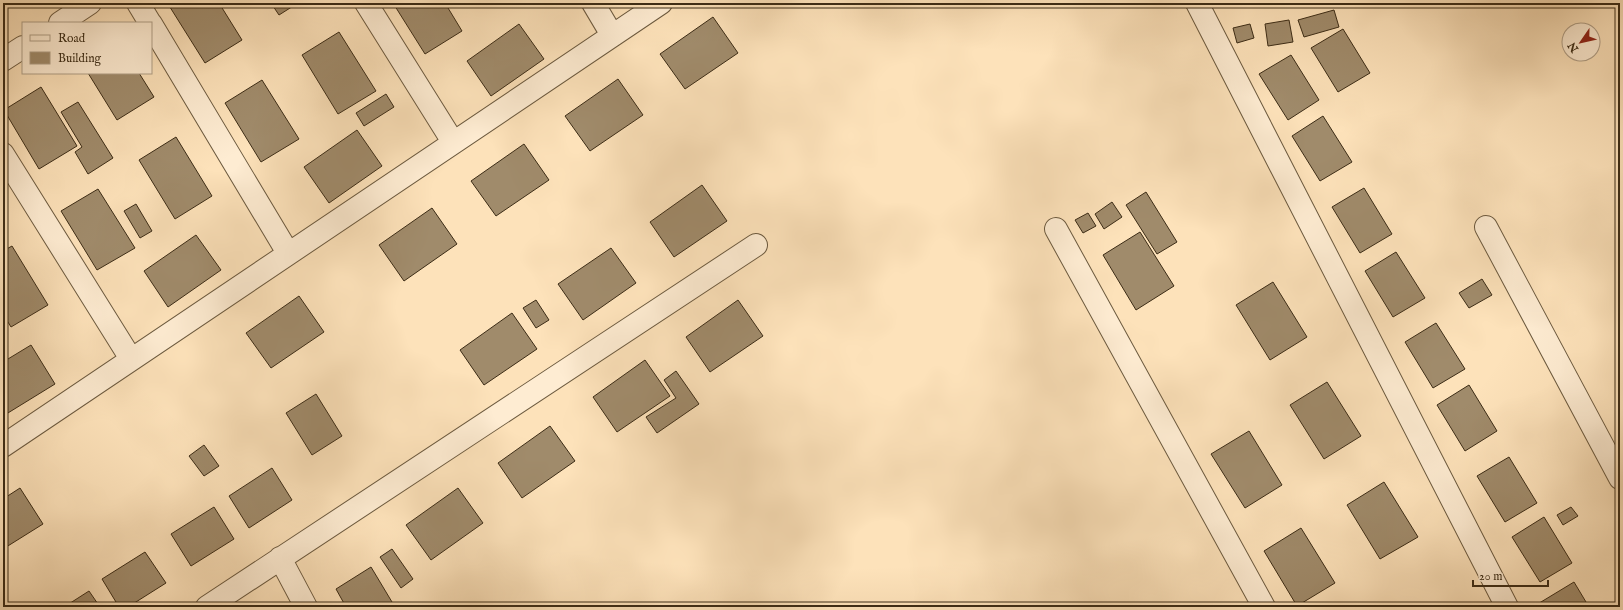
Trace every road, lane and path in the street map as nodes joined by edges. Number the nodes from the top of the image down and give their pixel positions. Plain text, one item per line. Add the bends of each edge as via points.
1 (90, 3) edge
2 (138, 3) edge
3 (366, 3) edge
4 (593, 3) edge
5 (660, 3) edge
6 (1197, 3) edge
7 (62, 22) edge
8 (150, 22) edge
9 (152, 26) edge
10 (612, 36) junction
11 (22, 48) edge
12 (3, 60) edge
13 (453, 142) junction
14 (3, 154) edge
15 (1486, 227) dead end
16 (1056, 229) dead end
17 (756, 245) dead end
18 (288, 253) junction
19 (131, 359) junction
20 (3, 446) edge
21 (1620, 478) edge
22 (280, 558) junction
23 (207, 607) edge
24 (306, 607) edge
25 (1264, 607) edge
26 (1508, 607) edge

1 - 7 street
2 - 8 street
3 - 13 street
4 - 10 street
5 - 10 street
6 - 26 street
9 - 18 street
10 - 13 street
11 - 12 street
13 - 18 street
14 - 19 street
15 - 21 street
16 - 25 street
17 - 22 street
18 - 19 street
19 - 20 street
22 - 23 street
22 - 24 street

